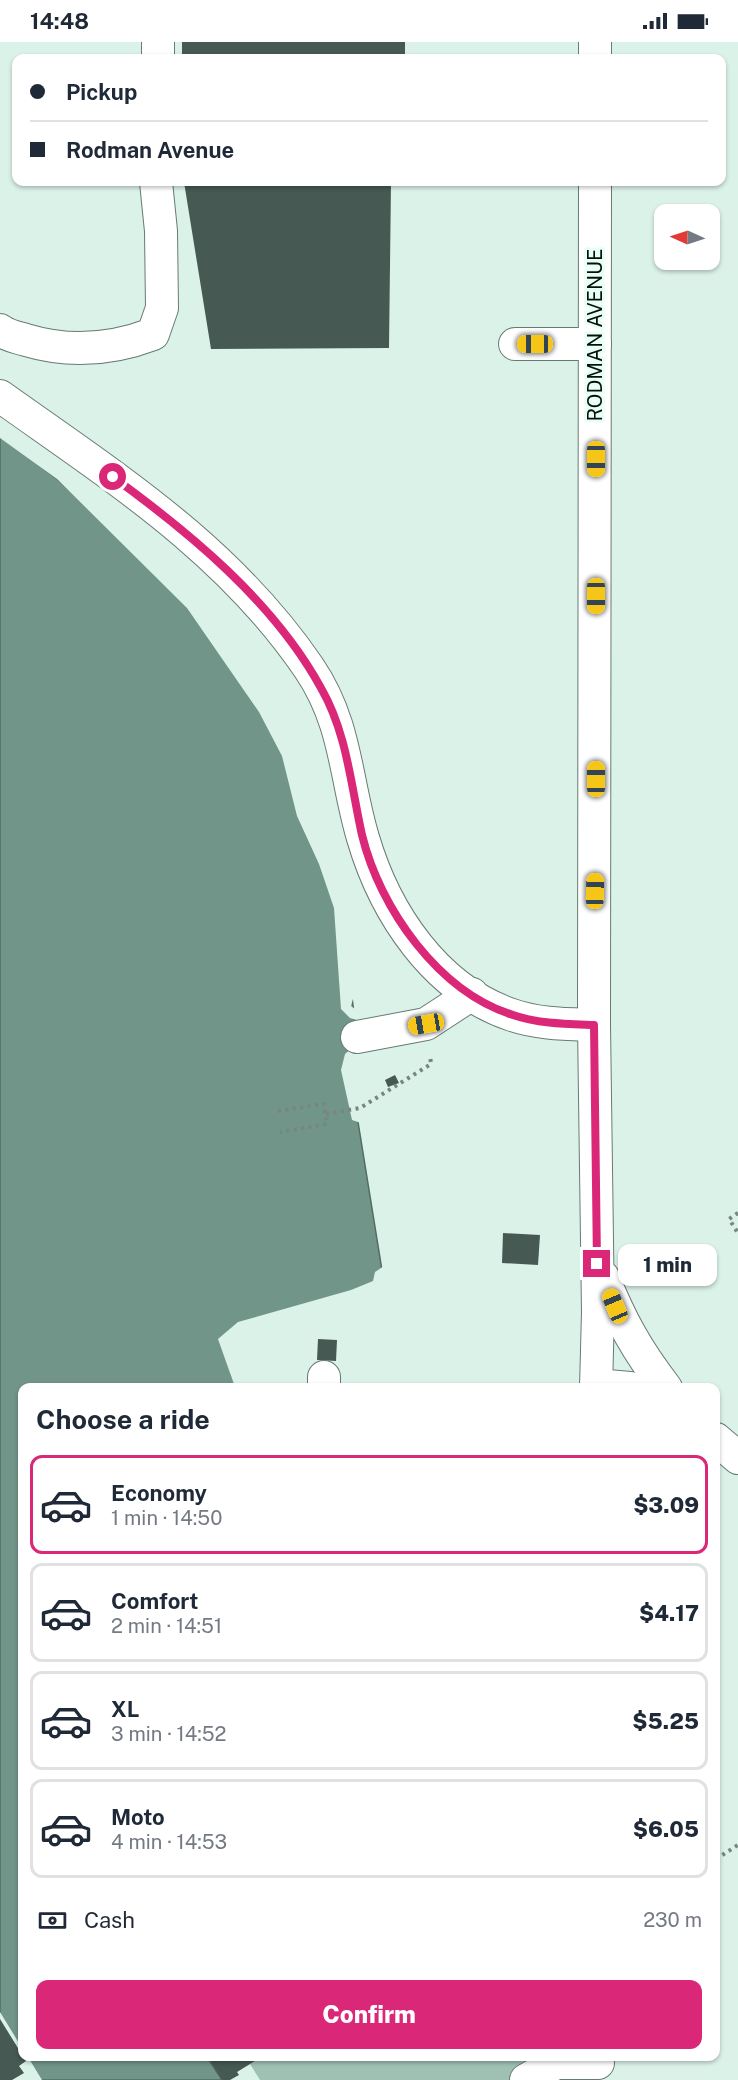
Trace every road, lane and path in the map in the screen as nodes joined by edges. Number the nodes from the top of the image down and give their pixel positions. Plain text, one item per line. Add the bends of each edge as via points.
1 (156, 186) edge
2 (595, 186) edge
3 (0, 330) edge
4 (515, 344) dead end
5 (596, 344) junction
6 (0, 396) edge
7 (472, 994) junction
8 (426, 1024) junction
9 (594, 1025) junction
10 (357, 1037) dead end
11 (278, 1111) dead end
12 (326, 1114) junction
13 (280, 1132) dead end
14 (738, 1213) edge
15 (738, 1233) edge
16 (597, 1264) junction
17 (596, 1383) edge
18 (662, 1383) edge
19 (720, 1442) edge
20 (738, 1458) edge
21 (738, 1845) edge
22 (720, 1856) edge
23 (598, 2066) edge
24 (526, 2080) edge

1 - 3 street via 162,308 153,334 130,343 90,349 48,347
2 - 5 street, RODMAN AVENUE
4 - 5 street
5 - 9 street, RODMAN AVENUE
6 - 7 street via 169,518 228,570 270,616 309,668 333,712 363,836 378,880 396,915 439,971
7 - 8 street
7 - 9 street via 489,1006 521,1017 556,1024
8 - 10 street
8 - 12 path via 431,1064 360,1108
9 - 16 street, RODMAN AVENUE
11 - 12 path via 324,1104
12 - 13 path via 327,1124
14 - 15 path via 729,1219
16 - 17 street, RODMAN AVENUE
16 - 18 street via 624,1327
19 - 20 street
21 - 22 path
23 - 24 street via 556,2063

